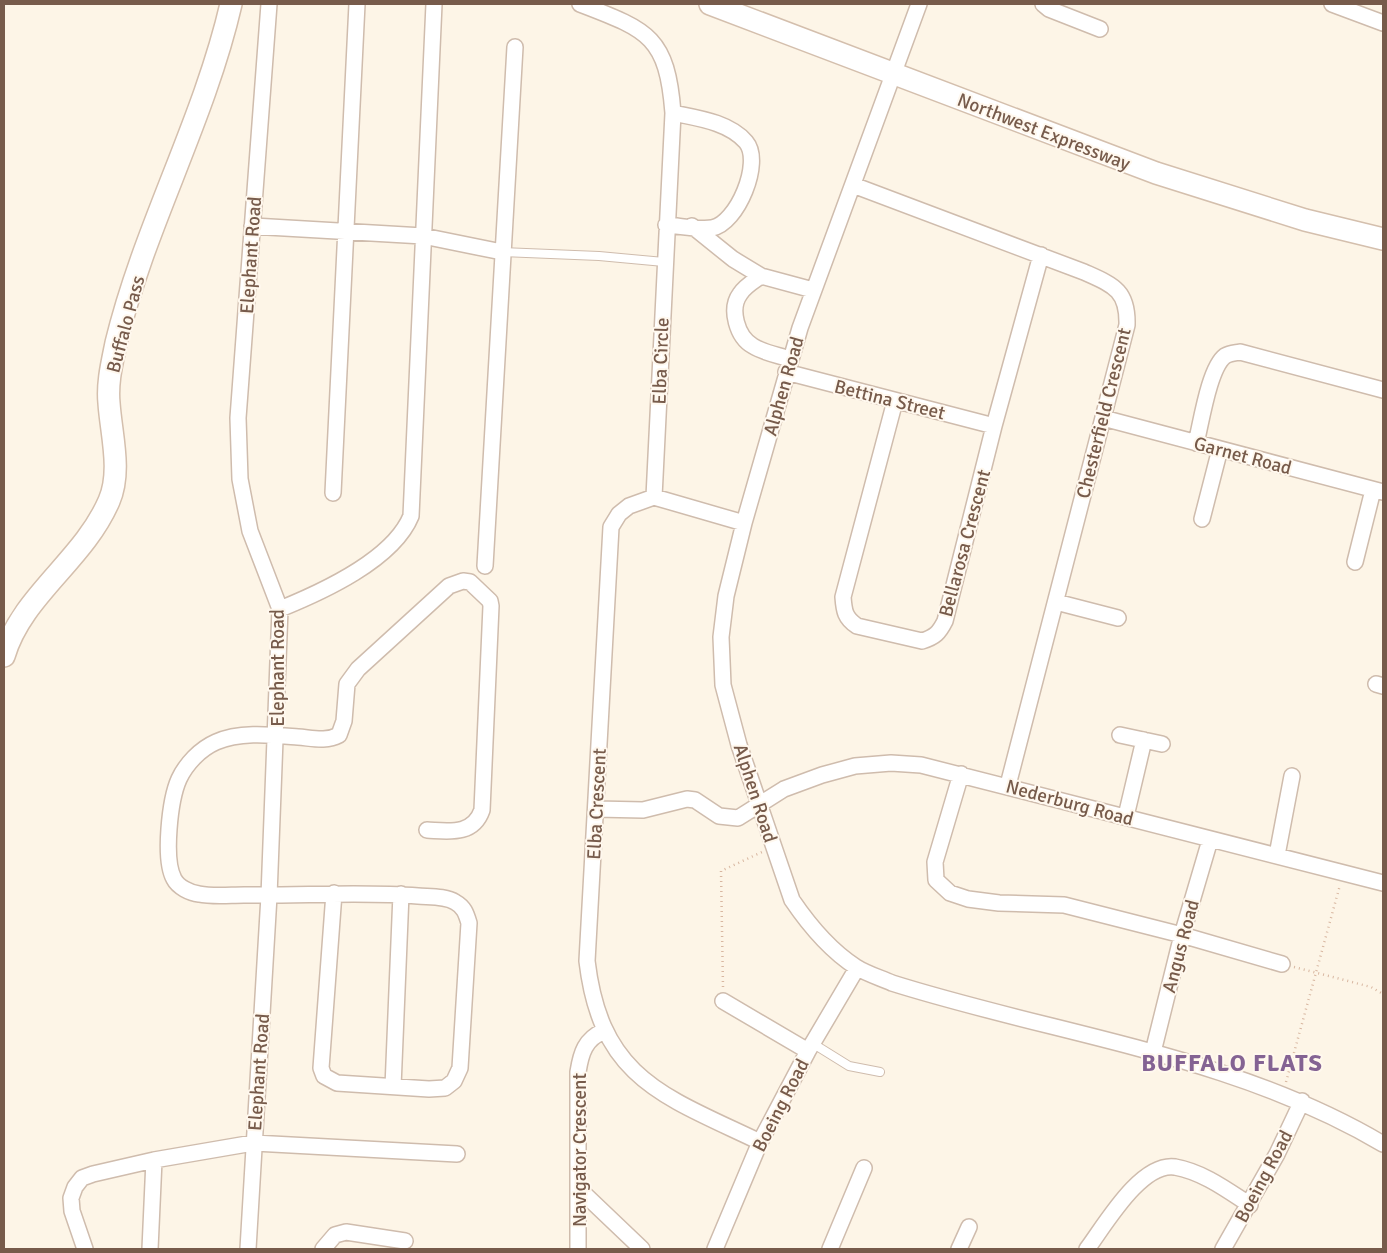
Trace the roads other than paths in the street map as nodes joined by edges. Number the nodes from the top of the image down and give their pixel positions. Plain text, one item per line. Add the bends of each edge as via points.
1 (231, 4) edge
2 (269, 4) edge
3 (357, 4) edge
4 (434, 4) edge
5 (580, 4) edge
6 (710, 4) edge
7 (744, 4) edge
8 (919, 4) edge
9 (1043, 4) edge
10 (1332, 4) edge
11 (1383, 23) edge
12 (1100, 29) dead end
13 (515, 47) dead end
14 (897, 68) junction
15 (673, 113) junction
16 (853, 185) junction
17 (666, 225) junction
18 (252, 226) junction
19 (692, 226) junction
20 (1383, 227) edge
21 (346, 232) junction
22 (423, 236) junction
23 (1383, 239) edge
24 (502, 252) junction
25 (1042, 255) junction
26 (664, 262) junction
27 (761, 276) junction
28 (813, 290) junction
29 (788, 366) junction
30 (1383, 390) edge
31 (896, 401) junction
32 (1103, 418) junction
33 (994, 426) junction
34 (1196, 443) junction
35 (1220, 449) junction
36 (1378, 491) edge
37 (333, 493) dead end
38 (654, 497) junction
39 (1202, 519) dead end
40 (744, 523) junction
41 (1355, 562) dead end
42 (485, 566) dead end
43 (1056, 602) junction
44 (280, 609) junction
45 (1118, 618) dead end
46 (4, 656) edge
47 (1120, 735) dead end
48 (276, 736) junction
49 (1144, 740) junction
50 (1162, 744) dead end
51 (961, 774) junction
52 (1292, 776) dead end
53 (1008, 785) junction
54 (759, 803) junction
55 (596, 809) junction
56 (1126, 816) junction
57 (427, 830) dead end
58 (1210, 840) junction
59 (1277, 855) junction
60 (1383, 883) edge
61 (334, 893) junction
62 (401, 894) junction
63 (269, 896) junction
64 (1182, 935) junction
65 (1282, 964) road end
66 (857, 968) junction
67 (723, 1001) road end
68 (604, 1031) junction
69 (810, 1047) junction
70 (1153, 1052) junction
71 (880, 1072) dead end
72 (393, 1087) junction
73 (1302, 1101) junction
74 (760, 1142) junction
75 (253, 1143) junction
76 (1383, 1144) edge
77 (457, 1154) dead end
78 (154, 1160) junction
79 (864, 1168) dead end
80 (578, 1188) junction
81 (1250, 1205) junction
82 (968, 1227) dead end
83 (405, 1241) dead end
84 (84, 1249) edge
85 (150, 1249) edge
86 (248, 1249) edge
87 (323, 1249) edge
88 (578, 1249) edge
89 (642, 1249) edge
90 (715, 1249) edge
91 (830, 1249) edge
92 (959, 1249) edge
93 (1087, 1249) edge
94 (1223, 1249) edge

1 - 46 main road, Buffalo Pass via 212,75 122,318 110,368 109,402 114,438 110,498 79,551 24,613
2 - 18 street, Elephant Road
3 - 21 street
4 - 22 street
5 - 15 street, Elba Circle via 630,24 651,39 670,81
6 - 14 main road, Northwest Expressway
7 - 14 main road, Northwest Expressway
8 - 14 street, Alphen Road
9 - 12 street
10 - 11 street
13 - 24 street
14 - 16 street, Alphen Road
14 - 20 main road, Northwest Expressway via 1249,193
14 - 23 main road, Northwest Expressway via 1156,173 1305,220
15 - 17 street, Elba Circle
15 - 19 street via 699,118 736,133 747,143 753,155 752,171 734,212 724,223 713,228
16 - 25 street, Chesterfield Crescent
16 - 28 street, Alphen Road
17 - 19 street
17 - 26 street, Elba Circle
18 - 21 street
18 - 44 street, Elephant Road via 238,418 240,479 250,531
19 - 27 street via 733,259
21 - 22 street
21 - 37 street
22 - 24 street
22 - 44 street via 411,516 398,537 360,570 321,593
24 - 26 lane
24 - 42 street
25 - 32 street, Chesterfield Crescent via 1110,284 1121,293 1127,306 1126,325
25 - 33 street, Bellarosa Crescent
26 - 38 street, Elba Circle
27 - 28 street
27 - 29 street, Bettina Street via 739,294 734,311 739,331 753,347
28 - 29 street, Alphen Road
29 - 31 street, Bettina Street
29 - 40 street, Alphen Road
30 - 34 street via 1240,352 1232,353 1219,363 1214,374
31 - 33 street, Bettina Street
31 - 33 street, Bellarosa Crescent via 843,597 848,620 856,626 922,641 939,632 945,621
32 - 34 street, Garnet Road
32 - 43 street, Chesterfield Crescent
34 - 35 street, Garnet Road
35 - 36 street, Garnet Road
35 - 39 street
36 - 41 street
38 - 40 street
38 - 55 street, Elba Crescent via 629,506 611,527
40 - 54 street, Alphen Road via 726,596 721,637 723,675 739,745
43 - 45 street
43 - 53 street, Chesterfield Crescent
44 - 48 street, Elephant Road
47 - 49 street
48 - 57 street via 327,739 339,735 344,721 347,684 358,669 449,586 470,582 490,600 491,606 482,810 475,823 464,830
48 - 63 street, Elephant Road
48 - 63 street via 232,737 215,742 200,752 179,780 169,839 169,865 174,881 186,890 199,894
49 - 50 street
49 - 56 street
51 - 53 street, Nederburg Road
51 - 54 street, Nederburg Road via 891,762 855,766 784,789
51 - 64 street via 935,862 936,880 950,893 999,903 1064,905
52 - 59 street
53 - 56 street, Nederburg Road
54 - 55 street, Nederburg Road via 748,813 728,819 695,800 687,799 643,810
54 - 66 street, Alphen Road via 792,900 826,942
55 - 68 street, Elba Crescent via 586,961 590,992
56 - 58 street, Nederburg Road
58 - 59 street, Nederburg Road
58 - 64 street, Angus Road
59 - 60 street, Nederburg Road
61 - 62 street
61 - 63 street
61 - 72 street via 321,1068 324,1076 337,1083
62 - 72 street
62 - 72 street via 454,900 465,910 469,923 460,1068 454,1081 445,1088
63 - 75 street, Elephant Road
64 - 65 street
64 - 70 street, Angus Road
66 - 69 street, Boeing Road
66 - 70 street, Alphen Road via 923,993
67 - 69 street
68 - 74 street, Elba Crescent via 626,1065 645,1083 666,1097
68 - 80 street, Navigator Crescent via 587,1042 580,1063
69 - 71 lane via 849,1066
69 - 74 street, Boeing Road
70 - 73 street, Alphen Road
73 - 76 street, Alphen Road
73 - 81 street, Boeing Road
74 - 90 street, Boeing Road
75 - 77 street
75 - 78 street
75 - 86 street, Elephant Road
78 - 84 street via 82,1178 71,1198
78 - 85 street
79 - 91 street
80 - 88 street, Navigator Crescent
80 - 89 street
81 - 93 street via 1193,1172 1174,1167 1153,1171 1135,1185
81 - 94 street, Boeing Road
82 - 92 street
83 - 87 street via 346,1232 335,1235

